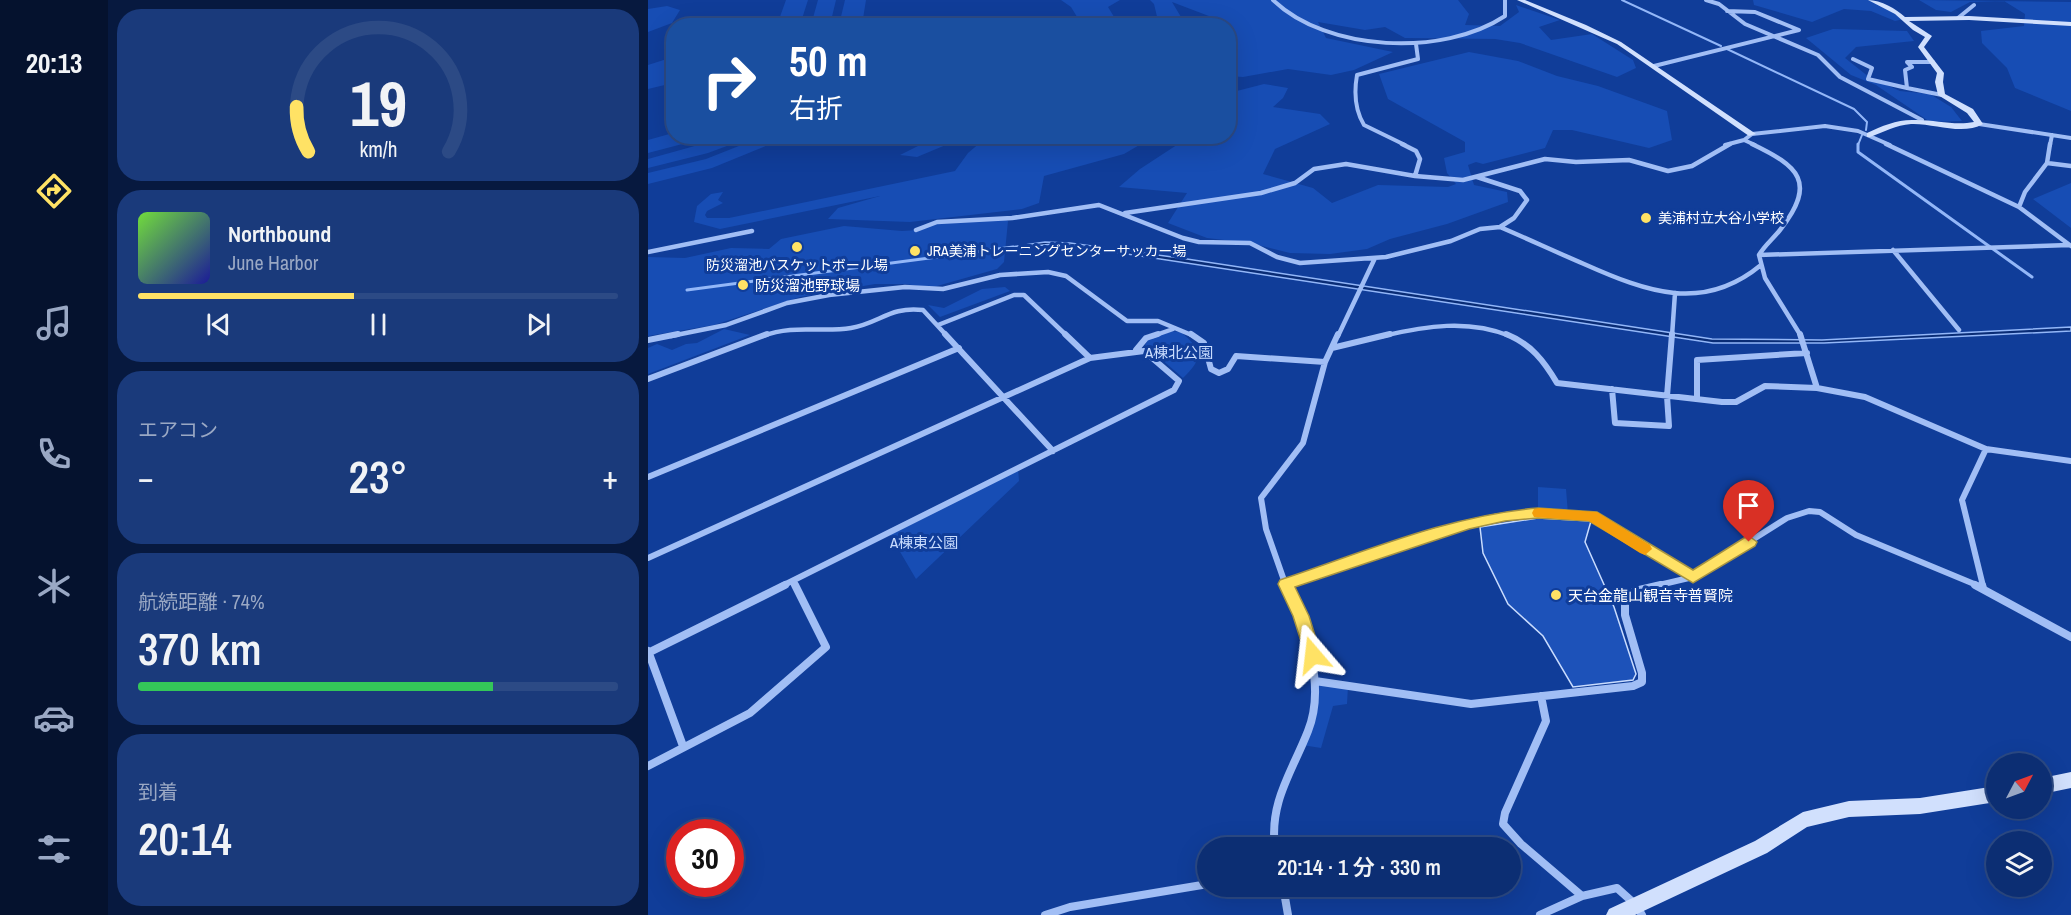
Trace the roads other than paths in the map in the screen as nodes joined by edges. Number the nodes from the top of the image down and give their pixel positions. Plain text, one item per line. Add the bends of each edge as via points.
1 (1273, 0) edge
2 (1505, 0) edge
3 (1520, 0) edge
4 (1706, 0) edge
5 (1871, 0) edge
6 (1974, 5) dead end
7 (1727, 11) junction
8 (1958, 18) junction
9 (1904, 19) junction
10 (2071, 24) edge
11 (1774, 36) junction
12 (1416, 44) junction
13 (1853, 59) dead end
14 (1933, 62) junction
15 (1654, 66) junction
16 (1907, 88) junction
17 (1942, 95) junction
18 (1922, 120) junction
19 (1980, 124) junction
20 (1752, 134) junction
21 (1870, 135) junction
22 (2052, 135) junction
23 (2071, 138) edge
24 (1744, 140) junction
25 (2046, 163) junction
26 (2071, 166) edge
27 (1415, 176) junction
28 (1476, 177) junction
29 (2019, 207) junction
30 (1125, 213) junction
31 (1500, 227) junction
32 (916, 230) dead end
33 (752, 231) dead end
34 (2070, 245) edge
35 (1893, 250) junction
36 (648, 252) edge
37 (1759, 255) junction
38 (1375, 258) junction
39 (1761, 265) junction
40 (1674, 293) junction
41 (938, 325) junction
42 (1173, 329) junction
43 (1959, 330) dead end
44 (648, 340) edge
45 (958, 348) junction
46 (1332, 348) junction
47 (1136, 350) junction
48 (1807, 353) junction
49 (1090, 358) junction
50 (1325, 362) junction
51 (648, 379) edge
52 (1817, 388) junction
53 (1612, 389) junction
54 (1003, 396) junction
55 (1667, 396) junction
56 (1697, 399) junction
57 (1986, 449) junction
58 (1053, 451) junction
59 (2071, 460) edge
60 (648, 477) edge
61 (648, 558) edge
62 (1693, 577) junction
63 (793, 581) junction
64 (1286, 584) junction
65 (1983, 588) junction
66 (2071, 637) edge
67 (648, 652) edge
68 (1315, 681) junction
69 (1542, 696) junction
70 (683, 746) junction
71 (648, 766) edge
72 (2071, 780) edge
73 (2052, 784) edge
74 (1986, 796) edge
75 (1273, 837) edge
76 (1197, 886) edge
77 (1582, 896) junction
78 (1285, 897) edge
79 (1639, 910) edge
80 (1044, 915) edge
81 (1288, 915) edge
82 (1540, 915) edge
83 (1615, 915) edge

1 - 12 street via 1281,10 1297,16 1307,26 1391,45
2 - 12 street via 1505,16 1496,22
3 - 15 street via 1606,36
4 - 7 street
5 - 9 street
6 - 8 street
7 - 11 street via 1745,24
7 - 11 street via 1755,12 1799,30
8 - 9 street
8 - 10 street
9 - 14 street via 1929,36 1921,48
11 - 15 street
11 - 18 street via 1818,55 1840,77
12 - 27 street via 1418,59 1367,70 1358,75 1355,83 1359,119 1416,151 1420,159
13 - 16 street via 1872,68 1868,79
14 - 16 street via 1907,62 1912,67 1905,70
14 - 17 street via 1941,73
15 - 20 street
16 - 17 street
17 - 19 street via 1970,111
18 - 19 street via 1962,127
18 - 21 street via 1900,122
19 - 22 street
20 - 21 street via 1838,126
20 - 24 street
21 - 29 street
22 - 23 street
22 - 25 street
24 - 28 street via 1726,145 1692,166 1668,171 1629,160 1545,159
24 - 37 street via 1785,161 1801,181 1801,193 1782,228
25 - 26 street
25 - 29 street
27 - 28 street via 1463,180
27 - 30 street via 1346,164 1314,169 1295,183 1261,194
28 - 31 street via 1520,191 1527,200 1514,218
29 - 34 street
30 - 32 street via 1099,205 1082,205 1012,218 937,222
30 - 38 street via 1183,238 1250,243 1300,263
31 - 38 street
31 - 40 street via 1629,284
33 - 36 street
34 - 35 street
35 - 37 street
35 - 43 street
37 - 39 street
38 - 46 street
39 - 40 street via 1733,287 1701,294
39 - 48 street via 1802,336
40 - 55 street
41 - 45 street
41 - 49 street via 1014,294 1024,295
41 - 51 street via 923,310 905,308 852,328 782,329
42 - 44 street via 1158,321 1127,321 1066,276 1029,271 943,289 905,286 829,295 787,303 726,325
42 - 47 street via 1146,339
42 - 50 street via 1193,334 1204,343 1211,369 1219,373 1228,369 1236,356
45 - 54 street
45 - 60 street
46 - 50 street
46 - 53 street via 1417,329 1462,325 1486,328 1522,342 1541,357 1557,383
47 - 49 street
47 - 58 street via 1144,351 1179,381 1174,390
48 - 52 street
48 - 56 street via 1697,360
49 - 54 street
50 - 64 street via 1303,443 1261,498 1263,521
52 - 56 street via 1765,386 1736,402
52 - 57 street via 1865,397
53 - 55 street
53 - 55 street via 1615,423 1669,426
54 - 58 street
54 - 61 street
55 - 56 street
57 - 59 street
57 - 65 street via 1962,500
58 - 63 street
62 - 64 street via 1592,516 1538,513 1468,524
62 - 65 street via 1787,518 1809,511 1820,512 1856,535
62 - 69 street via 1635,591 1625,601 1641,682
63 - 67 street
63 - 70 street via 826,647 750,713
64 - 68 street via 1310,645
65 - 66 street
67 - 70 street
68 - 69 street via 1471,704
68 - 75 street via 1310,729 1274,808
69 - 77 street via 1546,721 1503,824 1524,849 1568,880
70 - 71 street
72 - 73 street
74 - 79 street via 1920,806 1849,809 1803,820 1761,847
76 - 80 street
77 - 79 street via 1617,888
77 - 82 street
78 - 81 street
79 - 83 street

